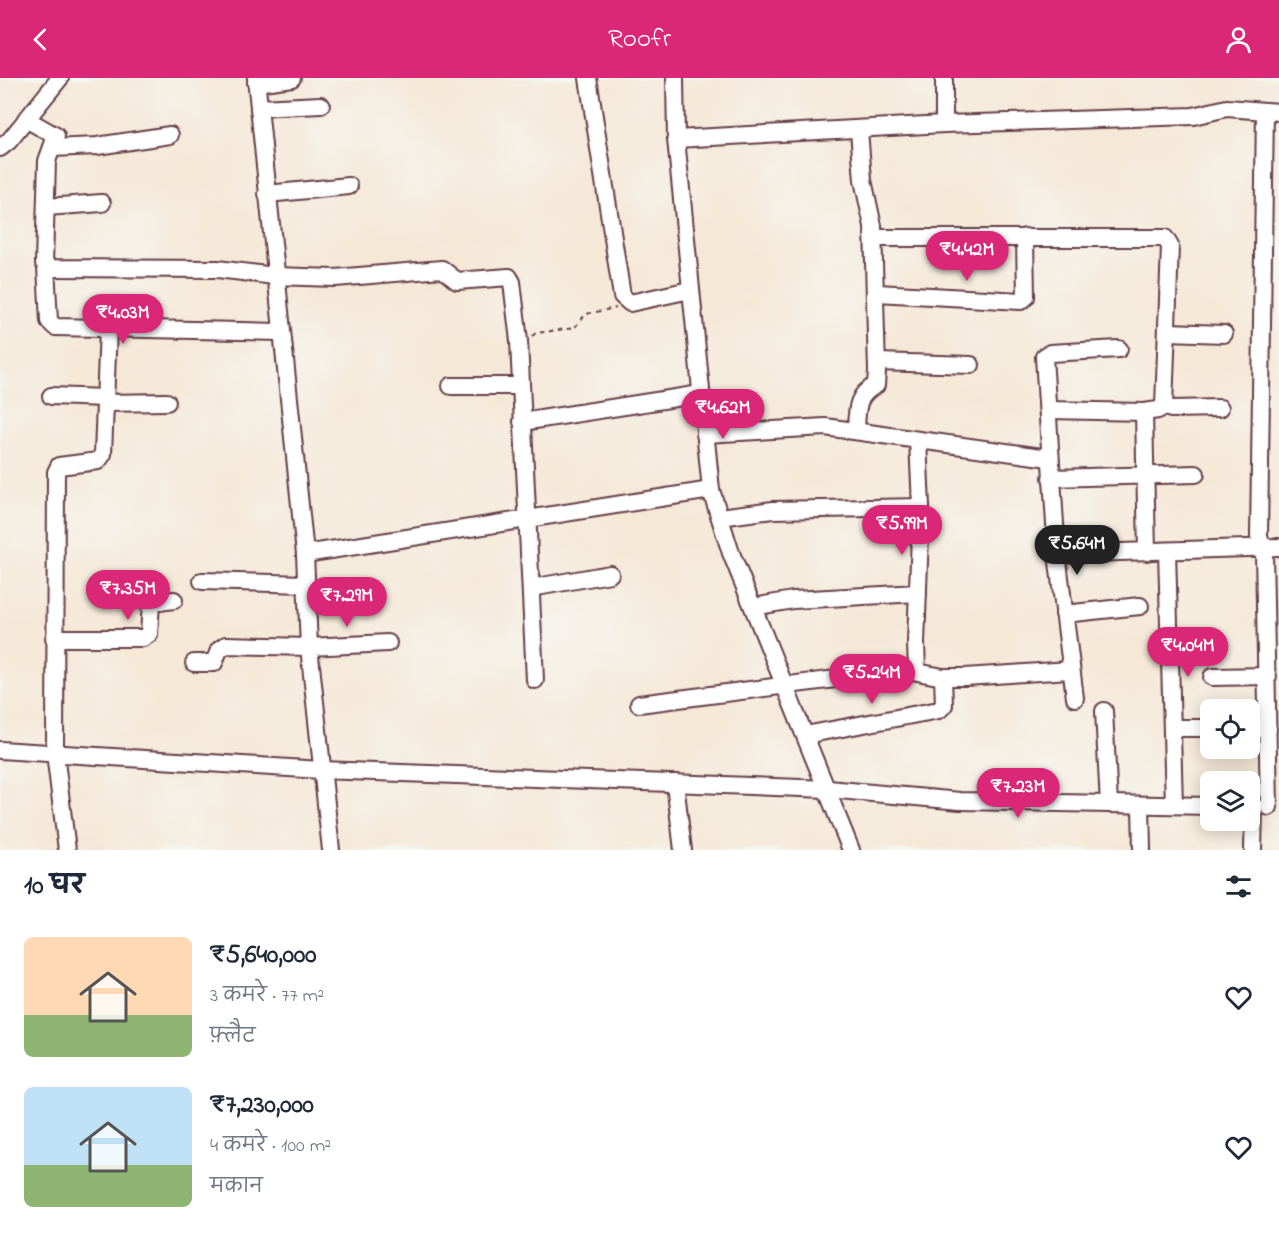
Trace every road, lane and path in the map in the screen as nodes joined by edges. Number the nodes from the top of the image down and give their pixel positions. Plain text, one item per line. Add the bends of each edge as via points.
1 (60, 78) edge
2 (292, 78) edge
3 (588, 78) edge
4 (675, 78) edge
5 (944, 78) edge
6 (256, 81) edge
7 (321, 105) dead end
8 (259, 108) junction
9 (1272, 111) edge
10 (26, 119) junction
11 (944, 124) junction
12 (859, 130) junction
13 (171, 135) dead end
14 (676, 139) junction
15 (0, 148) edge
16 (52, 148) junction
17 (349, 186) dead end
18 (267, 194) junction
19 (102, 203) dead end
20 (46, 207) junction
21 (1025, 237) junction
22 (874, 238) junction
23 (46, 267) junction
24 (275, 276) junction
25 (690, 290) junction
26 (876, 293) junction
27 (625, 301) junction
28 (108, 328) junction
29 (281, 332) junction
30 (1168, 332) junction
31 (1224, 334) dead end
32 (1119, 349) dead end
33 (519, 351) junction
34 (877, 362) junction
35 (971, 365) dead end
36 (451, 386) dead end
37 (521, 386) junction
38 (701, 394) junction
39 (51, 396) dead end
40 (105, 401) junction
41 (167, 402) dead end
42 (1164, 406) junction
43 (1220, 408) dead end
44 (1048, 410) junction
45 (1144, 412) junction
46 (522, 422) junction
47 (856, 430) junction
48 (705, 434) junction
49 (918, 440) junction
50 (1050, 458) junction
51 (1196, 474) dead end
52 (1145, 476) junction
53 (1051, 478) junction
54 (711, 490) junction
55 (921, 507) junction
56 (720, 517) junction
57 (525, 518) junction
58 (1262, 547) junction
59 (1279, 547) edge
60 (1167, 551) junction
61 (1147, 552) junction
62 (305, 554) junction
63 (1057, 554) junction
64 (610, 574) dead end
65 (202, 581) dead end
66 (305, 584) junction
67 (531, 588) junction
68 (918, 593) junction
69 (174, 600) dead end
70 (1140, 606) dead end
71 (753, 608) junction
72 (1064, 614) junction
73 (54, 638) junction
74 (388, 643) dead end
75 (309, 647) junction
76 (194, 663) dead end
77 (1070, 670) junction
78 (917, 671) junction
79 (1268, 676) junction
80 (943, 677) junction
81 (1212, 677) dead end
82 (534, 680) dead end
83 (785, 687) junction
84 (1075, 698) dead end
85 (639, 704) dead end
86 (1104, 711) dead end
87 (1172, 728) junction
88 (1200, 728) edge
89 (1260, 729) edge
90 (1268, 729) junction
91 (805, 735) junction
92 (0, 750) edge
93 (55, 753) junction
94 (321, 770) junction
95 (675, 783) junction
96 (828, 789) junction
97 (1109, 804) junction
98 (1141, 805) junction
99 (1174, 805) junction
100 (1200, 806) edge
101 (1263, 807) edge
102 (67, 850) edge
103 (331, 850) edge
104 (683, 850) edge
105 (851, 850) edge
106 (1142, 850) edge
107 (1253, 850) edge

1 - 10 street
2 - 6 street
3 - 27 street
4 - 14 street
5 - 11 street
6 - 8 street
7 - 8 street
8 - 18 street
9 - 11 street via 1227,108 1193,116
9 - 58 street
10 - 15 street
10 - 16 street via 54,133 56,141
11 - 12 street
12 - 14 street
12 - 22 street
13 - 16 street
14 - 25 street
16 - 20 street via 47,161
17 - 18 street
18 - 24 street
19 - 20 street
20 - 23 street
21 - 22 street
21 - 26 street via 1026,297 1021,301
21 - 30 street via 1165,238 1170,246
22 - 26 street
23 - 24 street via 217,269
23 - 28 street via 51,324 62,328
24 - 29 street
24 - 33 street via 352,277 442,269 457,281 506,276 512,282
25 - 27 street
25 - 38 street
26 - 34 street
27 - 33 path via 619,308 586,314 574,328 536,333
28 - 29 street
28 - 40 street
29 - 62 street
30 - 31 street
30 - 42 street
32 - 44 street via 1046,355
33 - 37 street
34 - 35 street
34 - 47 street via 876,385 858,401
36 - 37 street
37 - 46 street
38 - 46 street
38 - 48 street
39 - 40 street
40 - 41 street
40 - 73 street via 101,458 59,466 56,472
42 - 43 street
42 - 45 street
44 - 45 street
44 - 50 street
45 - 52 street
46 - 57 street
47 - 48 street via 789,427
47 - 49 street
48 - 54 street
49 - 50 street
49 - 55 street
50 - 53 street
51 - 52 street
52 - 53 street
52 - 61 street
53 - 63 street
54 - 56 street
54 - 57 street
55 - 56 street via 773,510
55 - 68 street
56 - 71 street
57 - 62 street
57 - 67 street
58 - 59 street
58 - 60 street
58 - 79 street
60 - 61 street
60 - 87 street
61 - 63 street
62 - 66 street
63 - 72 street
64 - 67 street
65 - 66 street
66 - 75 street
67 - 82 street
68 - 71 street via 793,600
68 - 78 street
69 - 73 street via 151,603 149,634 143,638
70 - 72 street
71 - 83 street
72 - 77 street
73 - 93 street
74 - 75 street
75 - 76 street via 226,645 219,650 214,663
75 - 94 street
77 - 80 street
77 - 84 street
78 - 80 street
78 - 83 street
79 - 81 street
79 - 90 street
80 - 91 street via 944,705 939,710
83 - 85 street
83 - 91 street
86 - 97 street
87 - 88 street
87 - 99 street
89 - 90 street
90 - 101 street
91 - 96 street
92 - 93 street
93 - 94 street
93 - 102 street
94 - 95 street
94 - 103 street
95 - 96 street
95 - 104 street
96 - 97 street via 960,801
96 - 105 street
97 - 98 street
98 - 99 street
98 - 106 street
99 - 100 street
101 - 107 street

